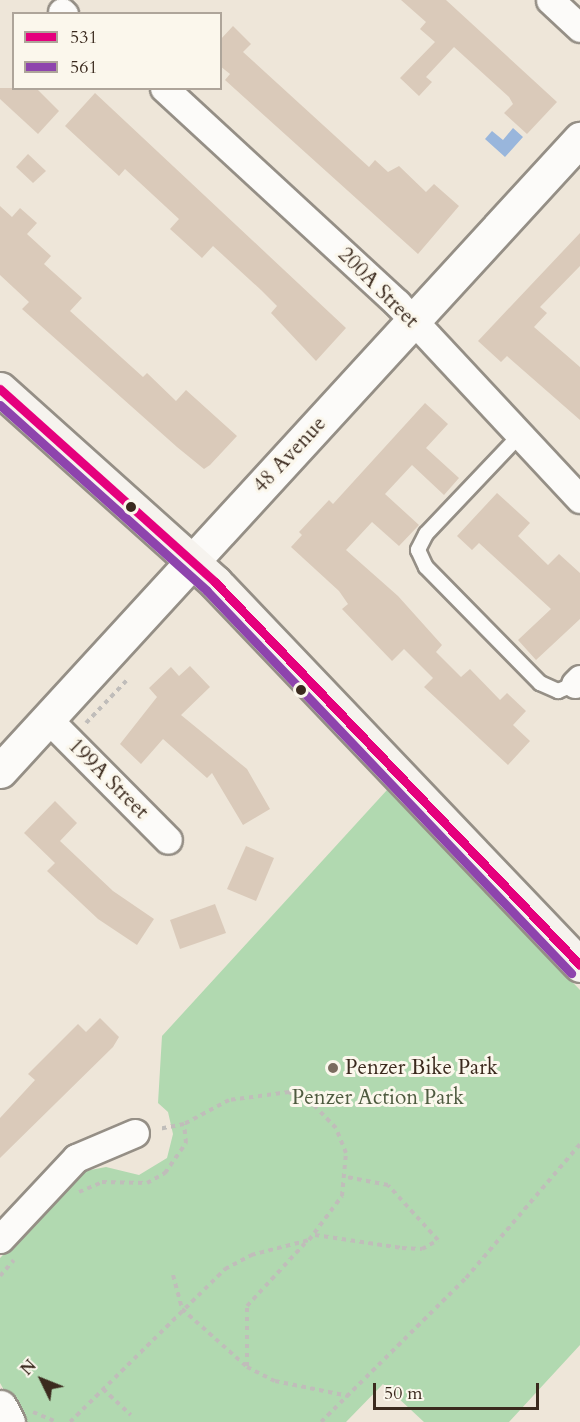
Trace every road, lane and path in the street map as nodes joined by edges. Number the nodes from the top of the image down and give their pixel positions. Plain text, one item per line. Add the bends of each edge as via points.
1 (550, 0) edge
2 (580, 28) edge
3 (166, 90) edge
4 (580, 139) edge
5 (413, 322) junction
6 (0, 389) edge
7 (519, 436) junction
8 (580, 499) edge
9 (191, 562) junction
10 (127, 680) dead end
11 (577, 682) edge
12 (48, 719) junction
13 (83, 726) dead end
14 (0, 771) edge
15 (168, 840) dead end
16 (580, 965) edge
17 (184, 1124) junction
18 (174, 1126) dead end
19 (135, 1133) dead end
20 (580, 1144) edge
21 (347, 1177) junction
22 (69, 1202) dead end
23 (315, 1234) junction
24 (309, 1240) junction
25 (12, 1245) edge
26 (0, 1275) edge
27 (172, 1275) dead end
28 (182, 1309) junction
29 (247, 1367) junction
30 (103, 1389) junction
31 (349, 1396) junction
32 (12, 1414) edge
33 (131, 1415) dead end
34 (57, 1422) edge
35 (70, 1422) edge
36 (321, 1422) edge

1 - 2 street
3 - 5 street, 200A Street
4 - 5 street, 48 Avenue
5 - 7 street, 200A Street
5 - 9 street, 48 Avenue
6 - 9 main road
7 - 8 street, 200A Street
7 - 11 lane via 426,534 418,550 426,567 540,683 558,691
9 - 12 street, 48 Avenue
9 - 16 main road
10 - 13 path
12 - 14 street, 48 Avenue
12 - 15 street, 199A Street
17 - 18 path
17 - 21 path via 229,1100 289,1092 315,1106 336,1128 346,1153
17 - 22 path via 186,1143 165,1173 147,1183 102,1182
19 - 25 street via 76,1158
20 - 31 path via 466,1278
21 - 23 path via 342,1196
21 - 23 path via 388,1185 438,1240 422,1249
23 - 24 path
24 - 28 path via 251,1255 225,1269
24 - 29 path via 246,1306
25 - 26 path
27 - 28 path
28 - 29 path
28 - 30 path
29 - 31 path via 274,1381
30 - 33 path
30 - 35 path
31 - 36 path
32 - 34 path

